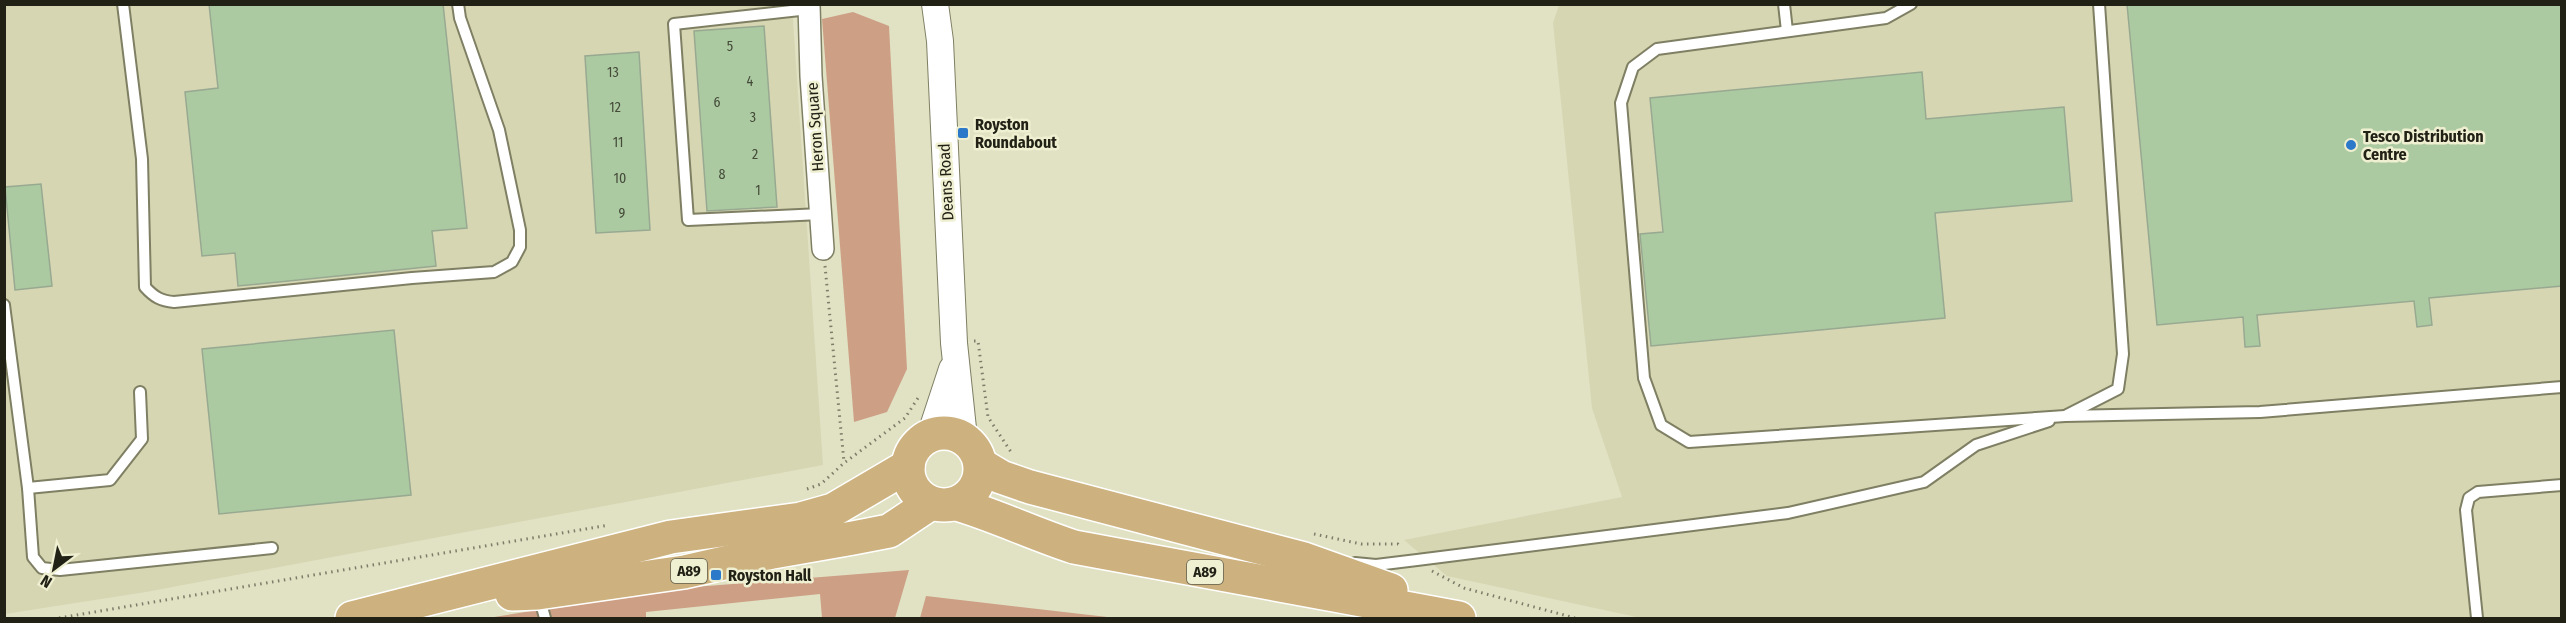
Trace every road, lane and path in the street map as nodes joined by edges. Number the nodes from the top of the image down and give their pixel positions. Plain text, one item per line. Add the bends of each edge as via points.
1 (123, 4) edge
2 (458, 4) edge
3 (935, 4) edge
4 (1784, 4) edge
5 (1911, 4) edge
6 (2099, 4) edge
7 (809, 7) edge
8 (1787, 31) junction
9 (821, 214) junction
10 (823, 249) joint
11 (4, 305) edge
12 (955, 352) junction
13 (2562, 387) edge
14 (140, 392) dead end
15 (918, 398) dead end
16 (2065, 416) junction
17 (930, 436) junction
18 (973, 452) junction
19 (1012, 454) dead end
20 (844, 463) junction
21 (908, 466) junction
22 (821, 484) dead end
23 (2562, 485) edge
24 (28, 488) junction
25 (944, 504) junction
26 (614, 524) dead end
27 (1304, 545) junction
28 (272, 548) dead end
29 (1417, 560) junction
30 (437, 597) junction
31 (542, 606) edge
32 (59, 618) edge
33 (352, 618) edge
34 (1459, 618) edge
35 (1473, 618) edge
36 (1575, 618) edge
37 (2477, 618) edge

1 - 2 lane via 142,159 145,287 162,301 174,302 494,272 512,262 520,247 520,230 499,130
3 - 12 street, Deans Road
4 - 8 lane
5 - 8 lane via 1886,18
6 - 16 lane via 2123,354 2118,389
7 - 9 street, Heron Square
7 - 9 lane via 674,24 688,220
8 - 16 lane via 1657,49 1633,67 1621,103 1644,378 1661,424 1689,442
9 - 10 street, Heron Square
10 - 20 path
11 - 24 lane
12 - 17 street, Deans Road
12 - 18 street, Deans Road
12 - 19 path via 978,341 988,417
13 - 16 lane via 2260,412
14 - 24 lane via 142,439 110,480
15 - 20 path via 905,418
16 - 29 lane via 1976,445 1924,482 1788,513
17 - 18 main road, A89 via 948,433
17 - 21 main road, A89 via 917,445
18 - 25 main road, A89 via 977,487 970,496
18 - 27 main road, A89 via 1001,477 1030,487
20 - 22 path
21 - 25 main road, A89 via 913,488 920,496
21 - 30 main road, A89 via 823,513 755,527 671,537
23 - 37 lane via 2478,492 2469,498 2466,510
24 - 28 lane via 33,557 42,568 60,570
25 - 31 main road, A89 via 889,531 773,552
25 - 34 main road, A89 via 1000,518 1074,547
26 - 32 path
27 - 29 lane via 1376,565
27 - 29 path via 1398,544
27 - 35 main road, A89
29 - 36 path via 1439,577 1464,588
30 - 31 main road, A89
30 - 33 main road, A89

